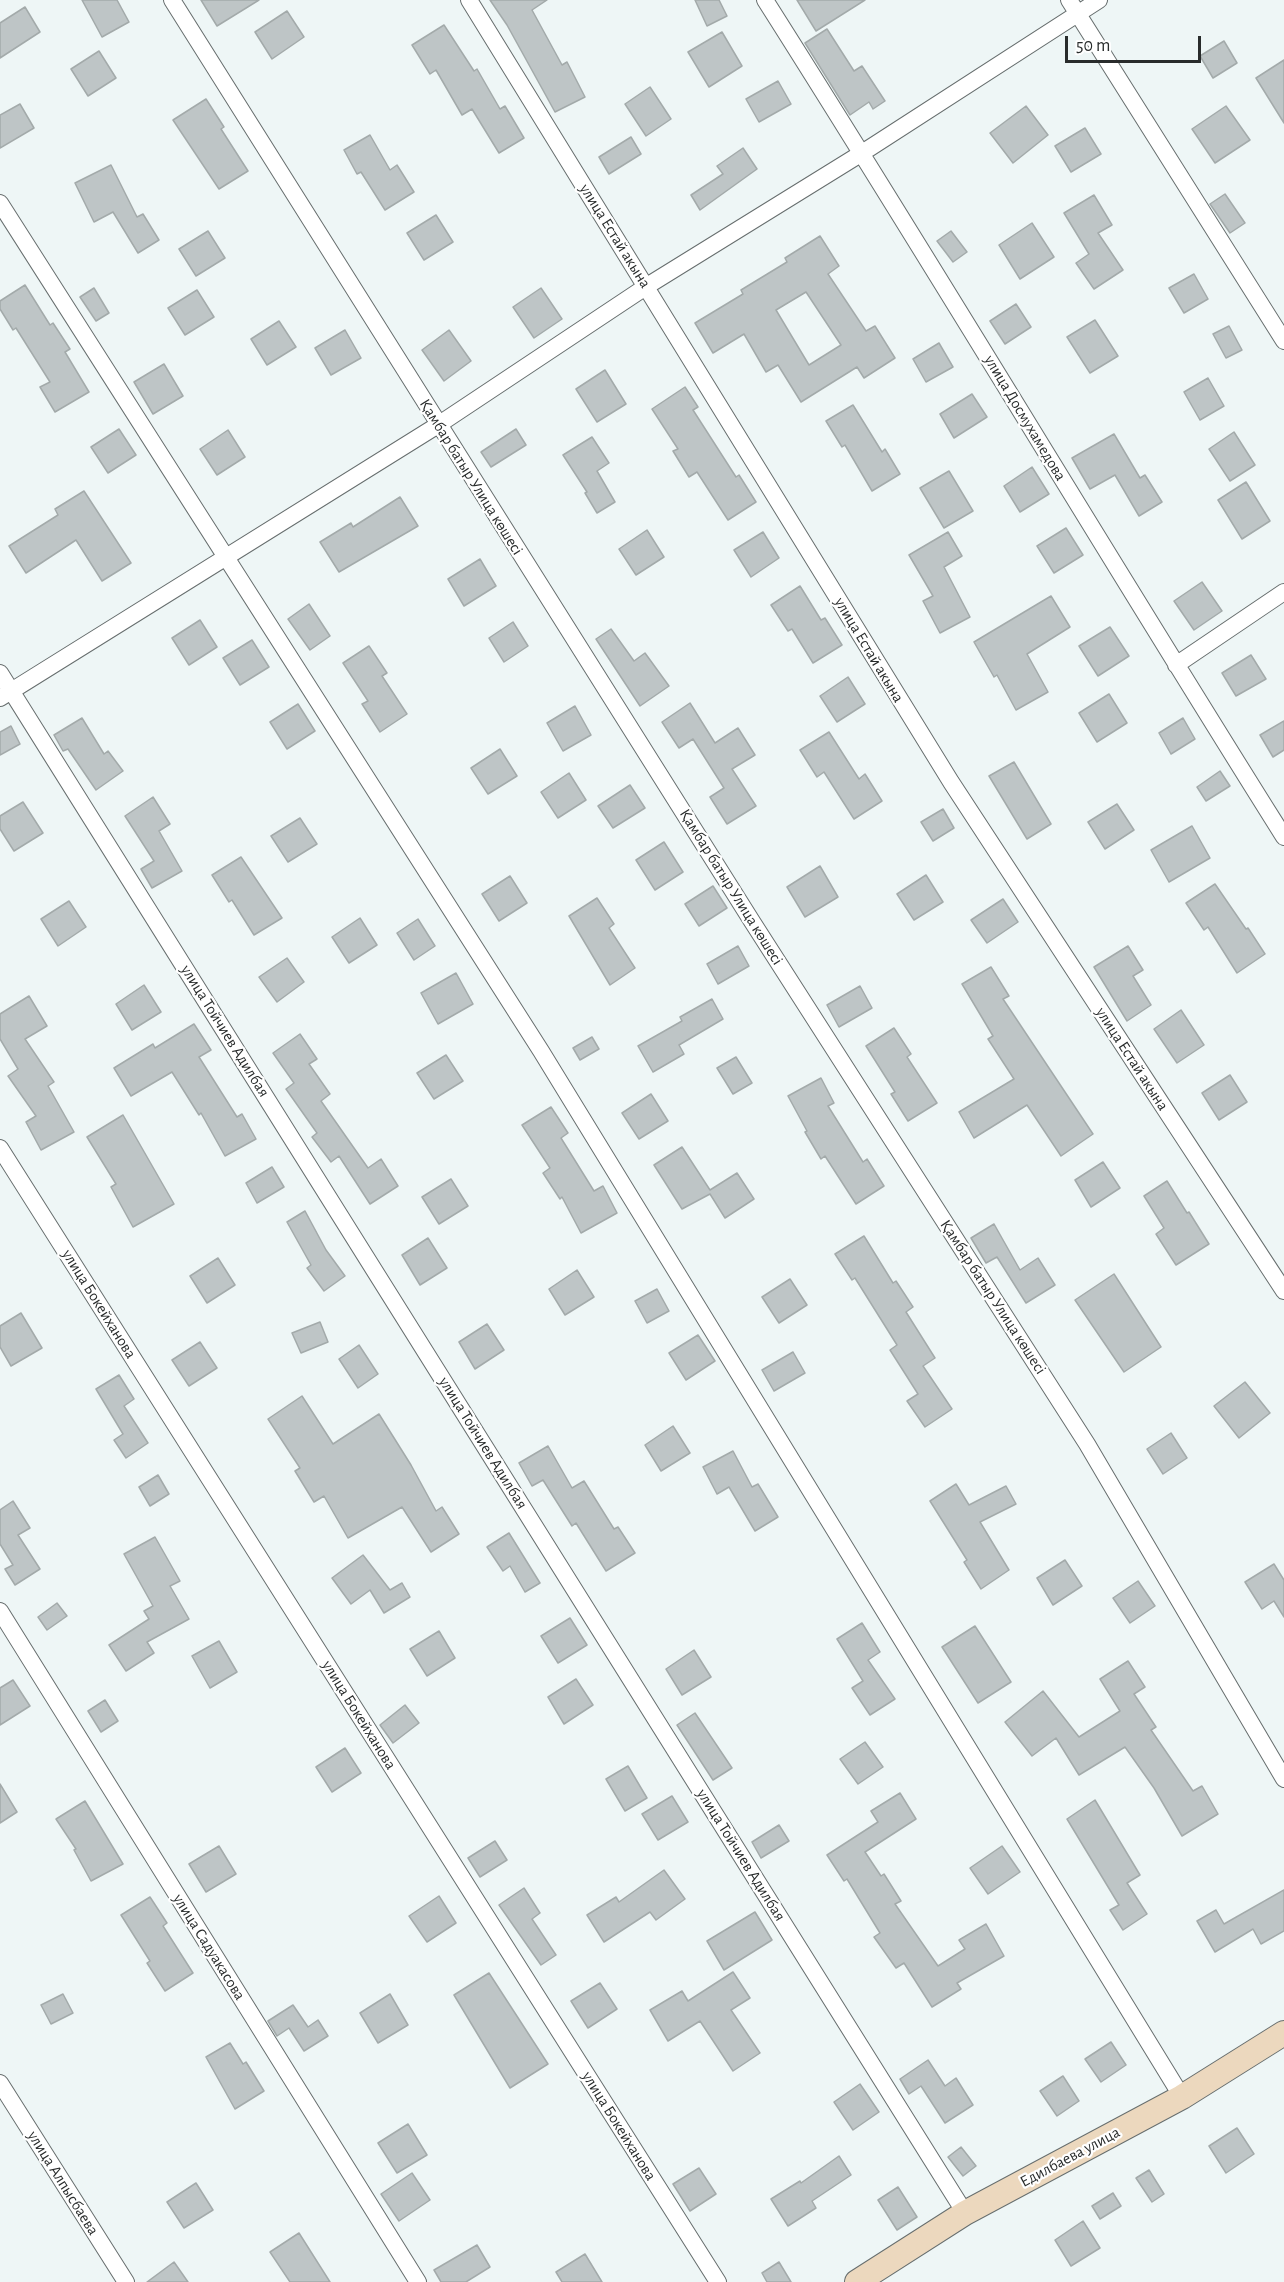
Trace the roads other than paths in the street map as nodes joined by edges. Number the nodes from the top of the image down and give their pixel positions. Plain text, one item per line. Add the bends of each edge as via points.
1 (172, 0) edge
2 (469, 0) edge
3 (765, 0) edge
4 (1099, 0) edge
5 (1073, 6) edge
6 (862, 153) junction
7 (0, 203) edge
8 (647, 286) junction
9 (1284, 341) edge
10 (438, 425) junction
11 (225, 558) junction
12 (1284, 592) edge
13 (1176, 665) junction
14 (0, 673) edge
15 (6, 695) edge
16 (1284, 837) edge
17 (0, 1148) edge
18 (1284, 1291) edge
19 (0, 1611) edge
20 (1284, 1779) edge
21 (1284, 2033) edge
22 (0, 2084) edge
23 (1182, 2097) junction
24 (965, 2213) junction
25 (126, 2282) edge
26 (418, 2282) edge
27 (718, 2282) edge
28 (857, 2282) edge

1 - 10 street, Қамбар батыр Улица көшесі
2 - 8 street, улица Естай акына
3 - 6 street, улица Досмухамедова
4 - 5 street
5 - 6 street
5 - 9 street
6 - 8 street
6 - 13 street, улица Досмухамедова
7 - 11 street
8 - 10 street
8 - 18 street, улица Естай акына via 951,782
10 - 11 street
10 - 20 street, Қамбар батыр Улица көшесі via 1086,1444
11 - 15 street
11 - 23 street via 541,1051
12 - 13 street
13 - 16 street, улица Досмухамедова
14 - 15 street, улица Тойчиев Адилбая
15 - 24 street, улица Тойчиев Адилбая
17 - 27 street, улица Бокейханова
19 - 26 street, улица Садуакасова
21 - 23 street, Едилбаева улица
22 - 25 street, улица Алпысбаева
23 - 24 street, Едилбаева улица
24 - 28 street, Едилбаева улица

